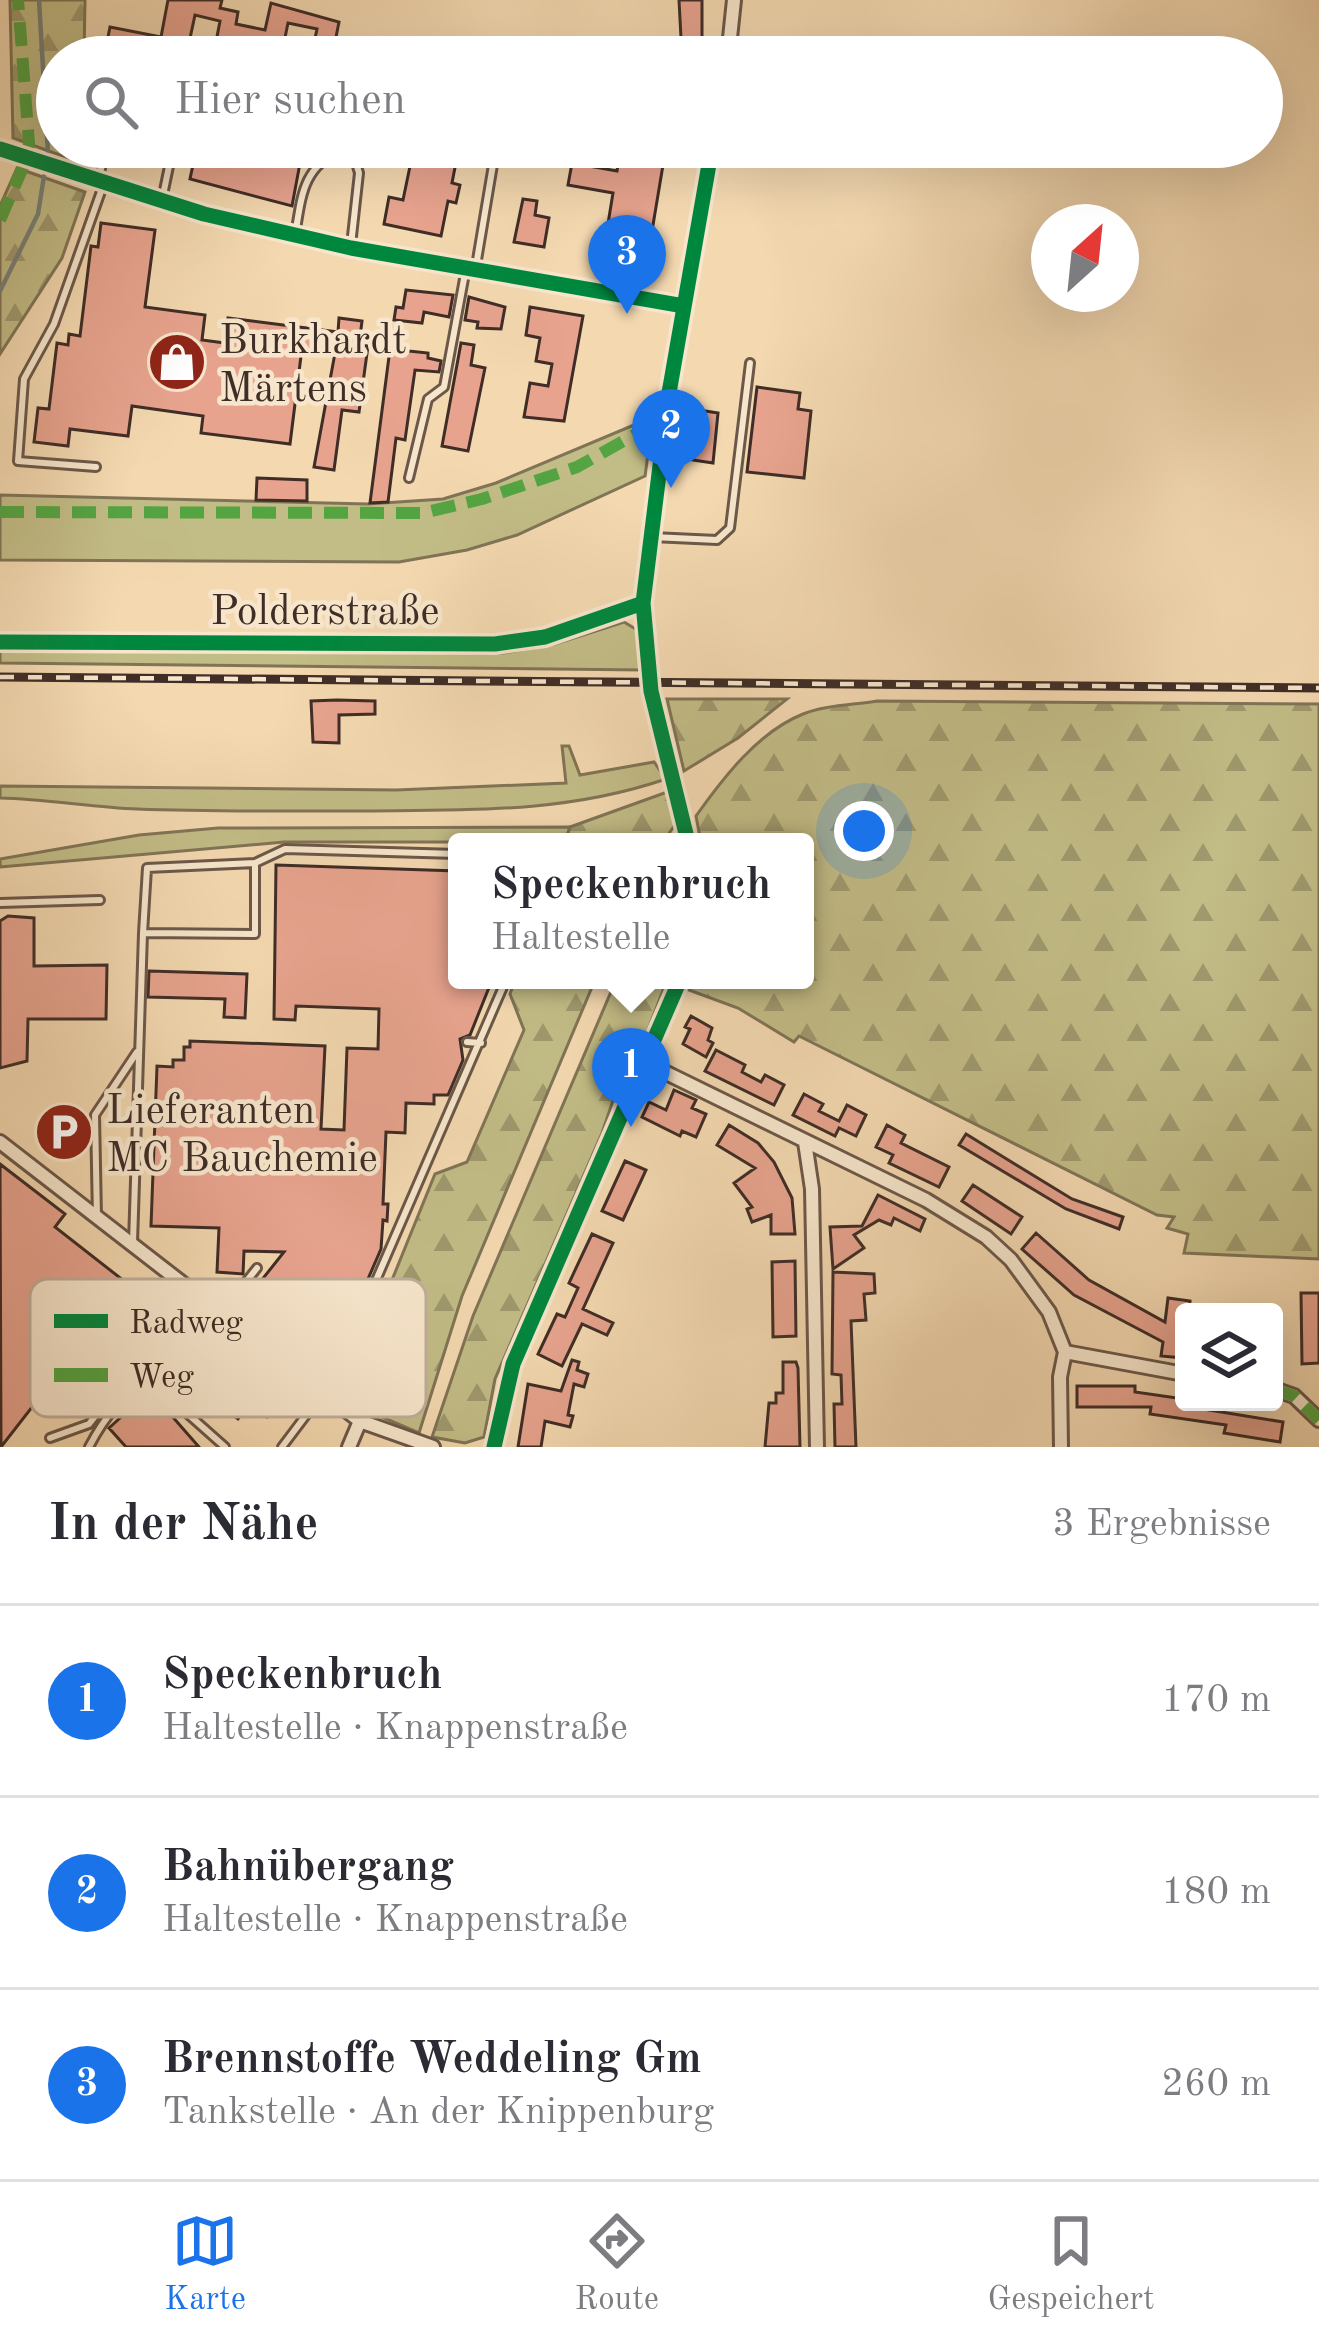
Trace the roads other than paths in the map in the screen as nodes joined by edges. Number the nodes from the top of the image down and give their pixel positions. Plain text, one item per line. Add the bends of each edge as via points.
1 (734, 0) edge
2 (730, 36) edge
3 (0, 149) edge
4 (36, 161) edge
5 (58, 168) edge
6 (103, 168) edge
7 (169, 168) edge
8 (312, 168) edge
9 (358, 168) edge
10 (492, 168) edge
11 (708, 168) edge
12 (101, 182) junction
13 (162, 200) junction
14 (295, 235) junction
15 (351, 248) junction
16 (471, 269) junction
17 (684, 307) junction
18 (750, 363) dead end
19 (96, 467) dead end
20 (409, 478) dead end
21 (648, 537) junction
22 (643, 603) junction
23 (0, 642) edge
24 (686, 833) edge
25 (448, 854) edge
26 (255, 863) junction
27 (100, 900) dead end
28 (0, 903) edge
29 (143, 933) junction
30 (502, 989) edge
31 (676, 989) edge
32 (467, 1042) dead end
33 (481, 1042) junction
34 (139, 1048) junction
35 (646, 1063) junction
36 (0, 1142) edge
37 (805, 1142) junction
38 (97, 1218) junction
39 (133, 1247) junction
40 (257, 1268) dead end
41 (174, 1279) edge
42 (248, 1279) edge
43 (374, 1279) edge
44 (1065, 1352) junction
45 (1175, 1372) edge
46 (1283, 1392) edge
47 (94, 1417) edge
48 (112, 1417) edge
49 (191, 1417) edge
50 (305, 1417) edge
51 (354, 1417) edge
52 (1319, 1420) edge
53 (360, 1421) junction
54 (50, 1438) dead end
55 (89, 1447) edge
56 (225, 1447) edge
57 (282, 1447) edge
58 (349, 1447) edge
59 (433, 1447) edge
60 (494, 1447) edge
61 (817, 1447) edge
62 (1060, 1447) edge

1 - 2 street
3 - 4 street
5 - 12 street
6 - 12 lane
7 - 13 lane
8 - 14 lane
9 - 15 lane
10 - 16 lane
11 - 17 street
12 - 13 street
12 - 19 lane via 54,324 24,379 18,461
13 - 14 street
14 - 15 street
15 - 16 street
16 - 17 street
16 - 20 lane via 444,387 428,399
17 - 21 street
18 - 21 lane via 730,528 717,540
21 - 22 street
22 - 23 street, Polderstraße via 545,637 494,644
22 - 24 street via 652,692
25 - 26 lane via 285,848
26 - 29 lane via 147,868
26 - 29 lane via 255,934
27 - 28 lane
29 - 34 lane
30 - 33 lane
31 - 35 street
32 - 33 lane
33 - 43 lane
34 - 38 lane via 95,1115
34 - 39 lane
35 - 37 street
35 - 60 street via 520,1345
36 - 38 street
37 - 44 street via 986,1238 1034,1290
37 - 61 street
38 - 39 street
39 - 41 street
40 - 42 lane
44 - 45 street
44 - 62 street
46 - 52 street
47 - 54 lane
48 - 55 lane
49 - 56 lane
50 - 57 lane
51 - 53 street
53 - 58 street
53 - 59 street

